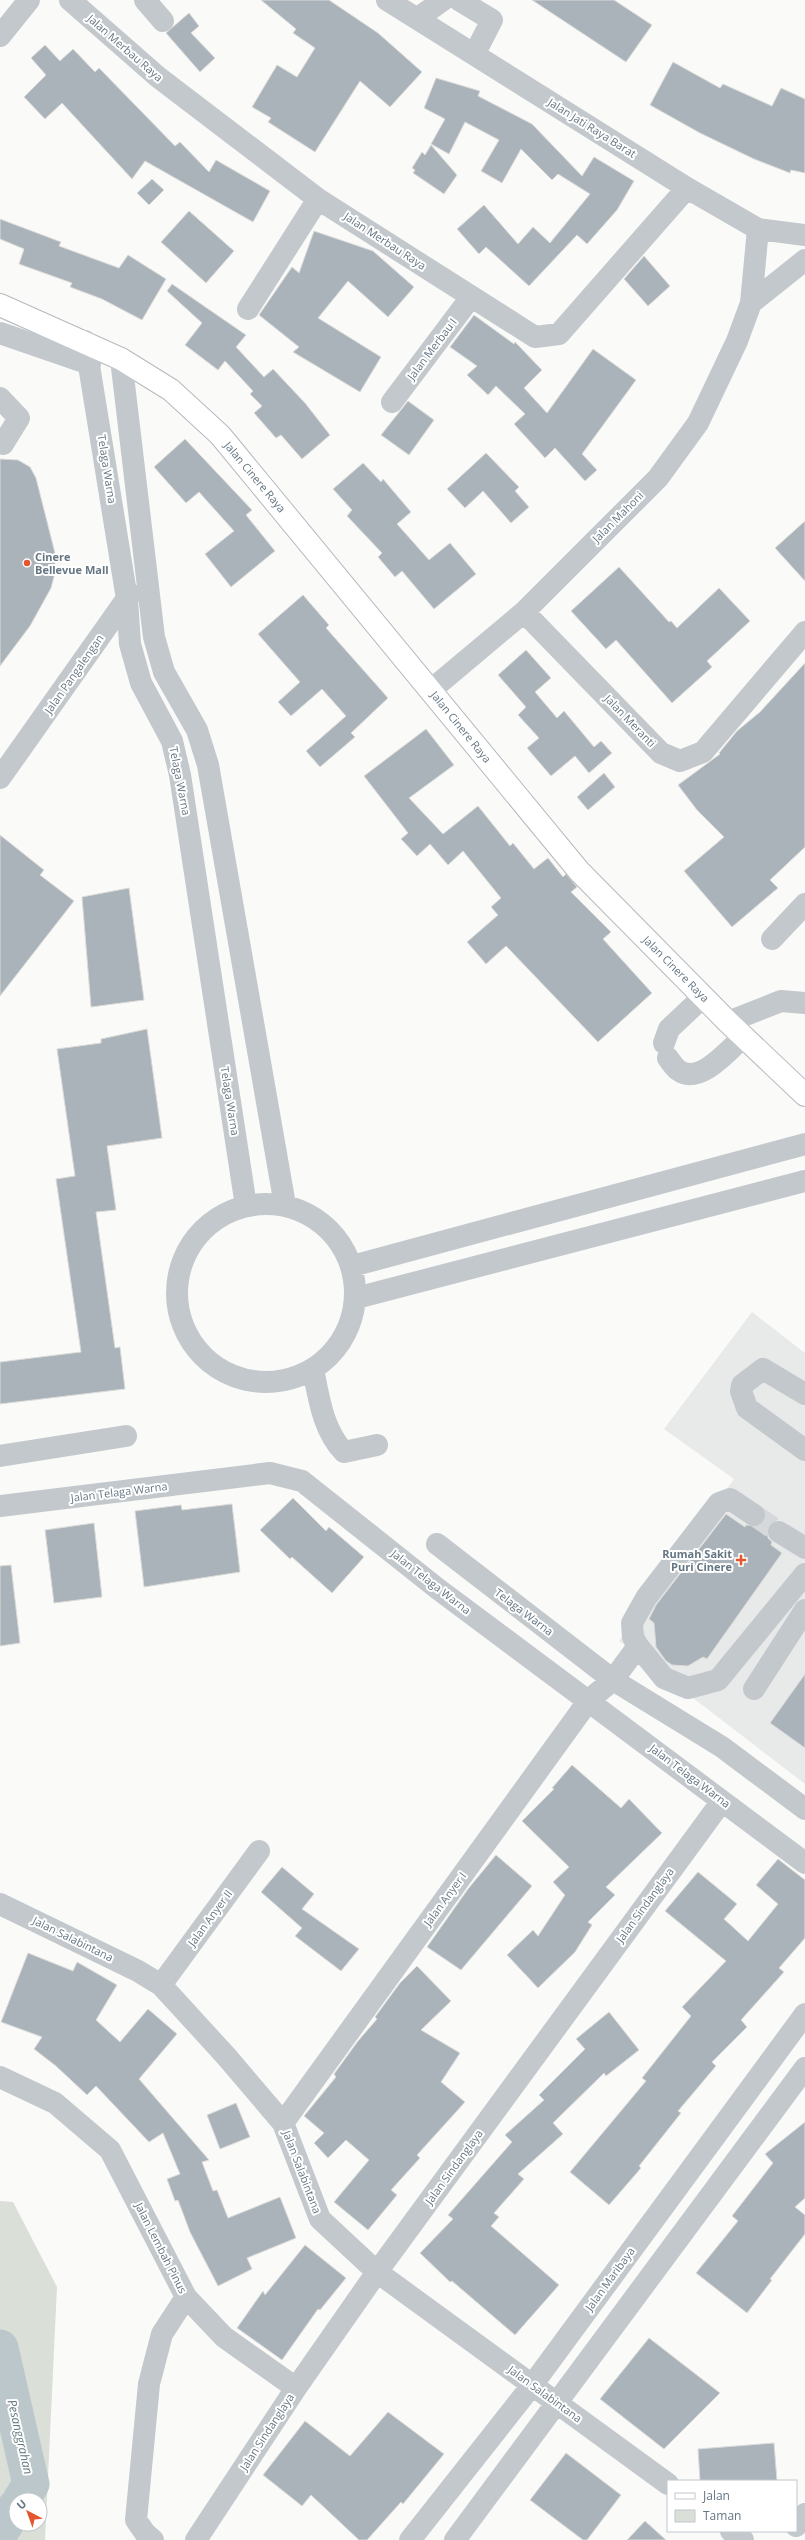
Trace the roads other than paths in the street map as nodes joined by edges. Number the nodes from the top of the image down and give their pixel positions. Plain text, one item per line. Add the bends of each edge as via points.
1 (29, 0) edge
2 (70, 0) edge
3 (145, 0) edge
4 (386, 0) edge
5 (443, 0) edge
6 (459, 0) edge
7 (418, 18) junction
8 (163, 21) dead end
9 (0, 36) edge
10 (475, 53) junction
11 (687, 188) junction
12 (318, 198) junction
13 (758, 229) junction
14 (805, 235) edge
15 (805, 260) edge
16 (471, 297) junction
17 (751, 303) junction
18 (248, 309) dead end
19 (1, 325) edge
20 (85, 341) junction
21 (121, 359) junction
22 (90, 364) junction
23 (0, 398) edge
24 (392, 402) dead end
25 (3, 444) dead end
26 (147, 570) junction
27 (127, 598) junction
28 (524, 612) junction
29 (805, 632) edge
30 (431, 690) junction
31 (0, 778) edge
32 (805, 904) edge
33 (772, 939) dead end
34 (703, 997) junction
35 (805, 1003) edge
36 (735, 1029) junction
37 (805, 1095) edge
38 (805, 1144) edge
39 (805, 1181) edge
40 (246, 1206) junction
41 (285, 1206) junction
42 (352, 1266) junction
43 (356, 1298) junction
44 (313, 1369) junction
45 (805, 1394) edge
46 (126, 1436) dead end
47 (377, 1445) dead end
48 (805, 1450) edge
49 (0, 1456) edge
50 (0, 1506) edge
51 (754, 1515) tunnel mouth
52 (779, 1532) tunnel mouth
53 (437, 1544) dead end
54 (805, 1548) edge
55 (805, 1574) edge
56 (805, 1610) edge
57 (638, 1646) junction
58 (613, 1680) junction
59 (754, 1689) dead end
60 (589, 1700) junction
61 (722, 1801) junction
62 (805, 1809) edge
63 (259, 1851) dead end
64 (805, 1863) edge
65 (0, 1904) edge
66 (161, 1985) junction
67 (805, 2014) edge
68 (805, 2068) edge
69 (0, 2077) edge
70 (283, 2123) junction
71 (377, 2272) junction
72 (186, 2297) junction
73 (533, 2384) junction
74 (296, 2388) junction
75 (557, 2403) junction
76 (667, 2483) edge
77 (805, 2514) edge
78 (797, 2525) edge
79 (732, 2532) edge
80 (153, 2540) edge
81 (196, 2540) edge
82 (410, 2540) edge
83 (455, 2540) edge
84 (743, 2540) edge

1 - 9 street
2 - 12 street, Jalan Merbau Raya via 158,77
3 - 8 street
4 - 7 street, Jalan Jati Raya Barat
5 - 7 street
6 - 10 street via 492,20
7 - 10 street, Jalan Jati Raya Barat
10 - 11 street, Jalan Jati Raya Barat
11 - 13 street, Jalan Jati Raya Barat
11 - 16 street, Jalan Merbau Raya via 559,334 535,337
12 - 16 street, Jalan Merbau Raya
12 - 18 street
13 - 14 street, Jalan Jati Raya Barat
13 - 17 street, Jalan Mahoni
15 - 17 street
16 - 24 street, Jalan Merbau I
17 - 28 street, Jalan Mahoni via 737,341 698,423 658,478
19 - 20 main road, Jalan Cinere Raya
19 - 22 street
20 - 21 main road, Jalan Cinere Raya
20 - 22 street, Telaga Warna
21 - 26 street
21 - 30 main road, Jalan Cinere Raya via 171,390 220,435
22 - 27 street, Telaga Warna
23 - 25 street via 19,418
26 - 27 street, Jalan Pangalengan
26 - 41 street via 154,638 164,672 197,730 208,765
27 - 31 street, Jalan Pangalengan
27 - 40 street, Telaga Warna via 130,644 141,683 172,741 180,775
28 - 29 street, Jalan Meranti via 661,753 680,761 703,752
28 - 30 street, Jalan Mahoni
30 - 34 main road, Jalan Cinere Raya via 579,871
32 - 33 street
34 - 36 main road, Jalan Cinere Raya
34 - 36 street via 669,1029 666,1050 679,1071 693,1074 710,1068
35 - 36 street via 781,1001
36 - 37 main road, Jalan Cinere Raya
38 - 42 street
39 - 43 street
40 - 41 street
40 - 44 street via 225,1215 202,1232 183,1260 177,1294 183,1328 202,1356 215,1367 241,1379 264,1383 281,1381 298,1377
41 - 42 street via 314,1217 327,1227 342,1245
42 - 43 street
43 - 44 street via 347,1331 327,1359
44 - 47 street via 320,1406 333,1441 344,1452
45 - 48 street via 764,1369 742,1385 741,1391 747,1408
46 - 49 street
50 - 60 street, Jalan Telaga Warna via 270,1473 302,1481 438,1588
51 - 57 street via 730,1499 719,1503 646,1598 632,1623 633,1637
52 - 54 street
53 - 58 street, Telaga Warna
55 - 57 street via 718,1680 688,1688 664,1678
56 - 59 street
57 - 58 street, Jalan Anyer I
58 - 60 street, Jalan Anyer I
58 - 62 street via 722,1747
60 - 61 street, Jalan Telaga Warna
60 - 70 street, Jalan Anyer I
61 - 64 street, Jalan Telaga Warna
61 - 71 street, Jalan Sindanglaya
63 - 66 street, Jalan Anyer II
65 - 66 street, Jalan Salabintana via 138,1971
66 - 70 street, Jalan Salabintana
67 - 73 street, Jalan Maribaya
68 - 75 street
69 - 72 street, Jalan Lembah Pinus via 55,2103 110,2150
70 - 71 street, Jalan Salabintana via 320,2219
71 - 73 street, Jalan Salabintana
71 - 74 street, Jalan Sindanglaya
72 - 74 street via 224,2337
72 - 80 street, Jalan Lembah Pinus via 162,2334 149,2384 136,2520 144,2533
73 - 75 street, Jalan Salabintana
73 - 82 street, Jalan Maribaya
74 - 81 street, Jalan Sindanglaya
75 - 76 street, Jalan Salabintana
75 - 83 street
77 - 78 street
79 - 84 street

